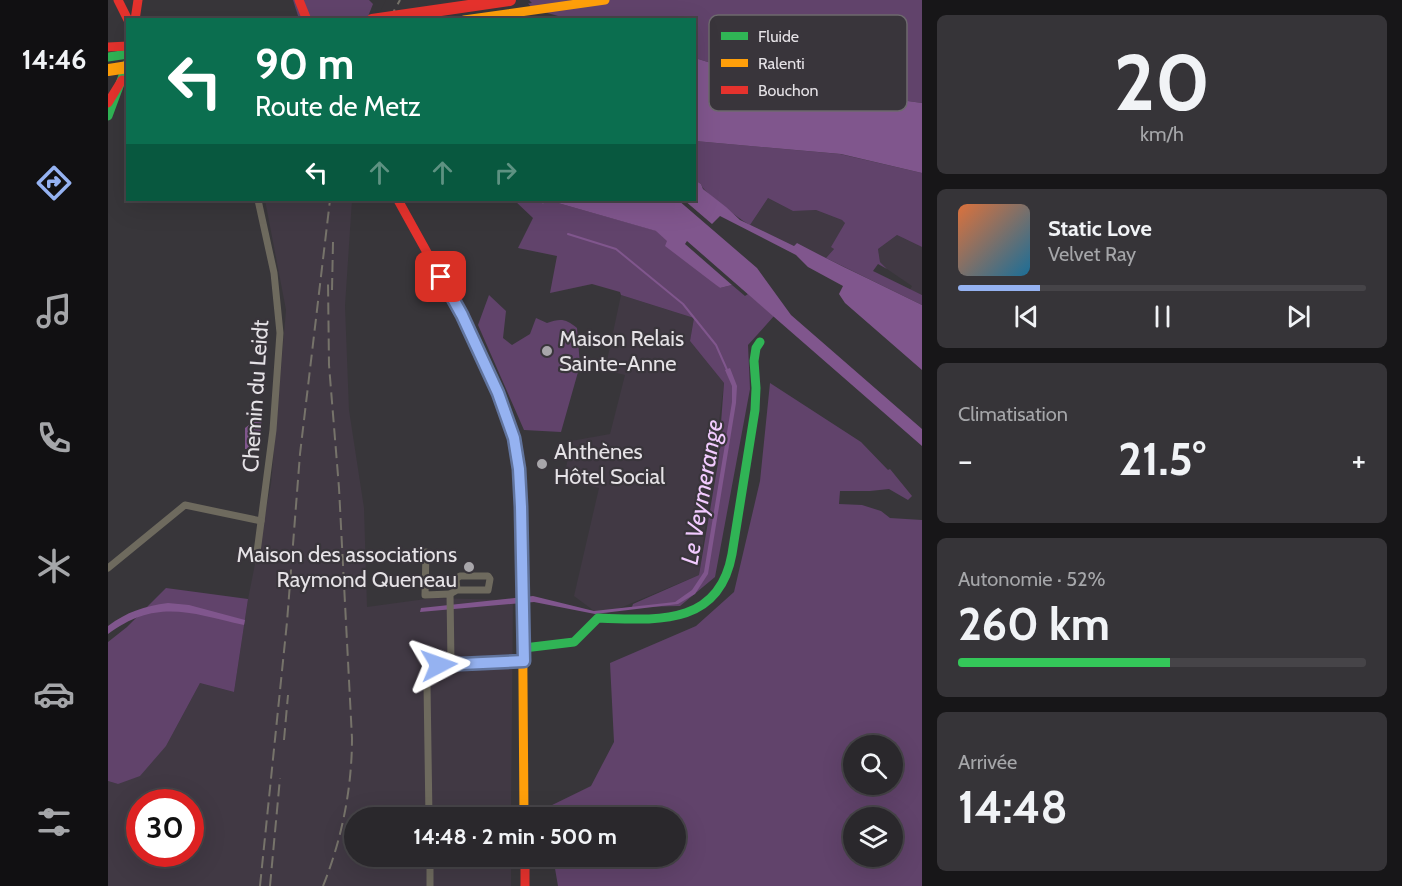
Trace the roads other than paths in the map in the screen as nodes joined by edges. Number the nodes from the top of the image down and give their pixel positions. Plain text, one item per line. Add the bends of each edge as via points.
1 (118, 0) edge
2 (138, 0) edge
3 (299, 0) edge
4 (510, 0) edge
5 (605, 0) edge
6 (127, 18) edge
7 (135, 18) edge
8 (306, 18) edge
9 (386, 18) edge
10 (478, 18) edge
11 (126, 45) edge
12 (108, 47) edge
13 (126, 54) edge
14 (108, 57) edge
15 (126, 67) edge
16 (126, 68) edge
17 (108, 70) edge
18 (122, 80) junction
19 (108, 103) edge
20 (108, 116) edge
21 (258, 201) edge
22 (399, 201) edge
23 (760, 342) dead end
24 (261, 521) junction
25 (426, 552) dead end
26 (256, 560) dead end
27 (108, 568) edge
28 (454, 592) junction
29 (524, 648) junction
30 (524, 661) junction
31 (451, 663) junction
32 (429, 807) edge
33 (524, 807) edge
34 (430, 867) edge
35 (525, 867) edge
36 (430, 886) edge
37 (525, 886) edge

1 - 6 main road
2 - 7 main road
3 - 8 main road
4 - 9 main road, bridge
5 - 10 main road
11 - 12 main road
13 - 14 main road
15 - 17 main road, bridge
16 - 18 main road
18 - 19 main road
18 - 20 main road
21 - 24 street, Chemin du Leidt via 274,273 280,333
22 - 29 main road via 462,315 514,438 519,469
23 - 29 main road via 753,354 757,393 727,575 718,591 710,601 686,614 598,618 574,642
24 - 26 street, Chemin du Leidt
24 - 27 street via 185,504
25 - 28 street via 425,595
28 - 28 street via 488,590 490,579 460,576
28 - 31 street
29 - 30 main road
30 - 31 street
30 - 33 main road
31 - 32 street via 433,669 427,684
34 - 36 street
35 - 37 main road

